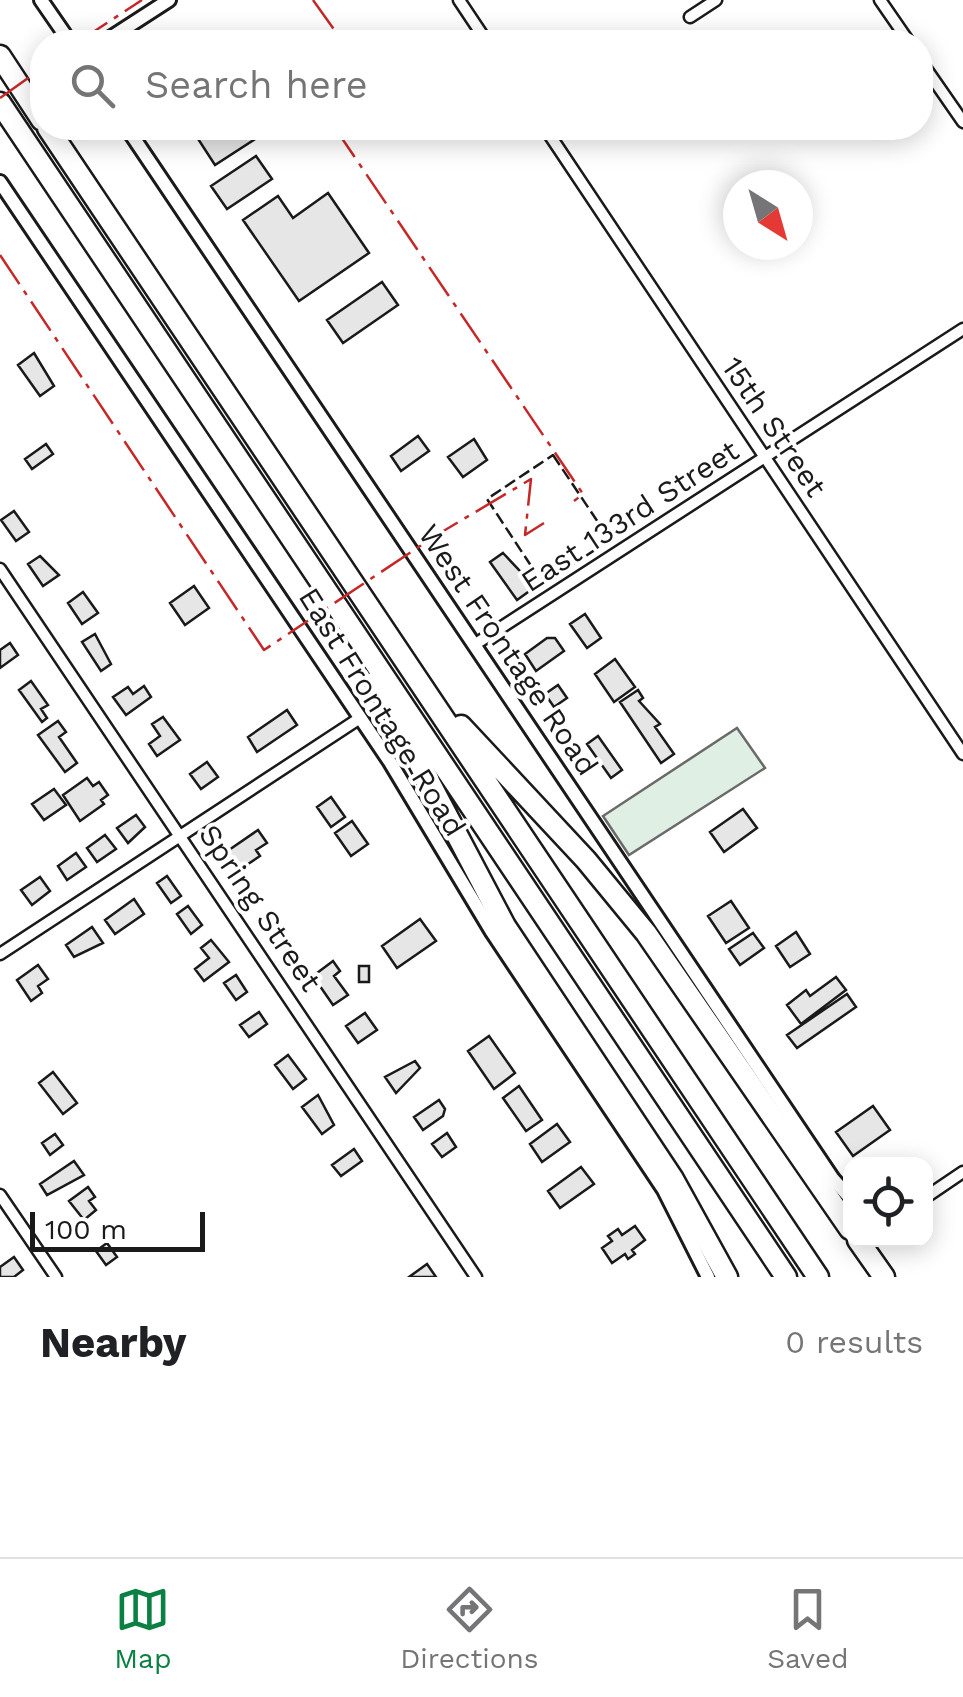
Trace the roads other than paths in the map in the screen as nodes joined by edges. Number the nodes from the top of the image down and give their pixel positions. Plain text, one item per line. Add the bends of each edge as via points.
1 (42, 0) edge
2 (170, 0) edge
3 (459, 0) edge
4 (716, 0) edge
5 (880, 0) edge
6 (690, 17) dead end
7 (62, 30) edge
8 (123, 30) edge
9 (480, 30) edge
10 (901, 30) edge
11 (0, 56) edge
12 (933, 79) edge
13 (30, 102) edge
14 (0, 103) edge
15 (963, 122) edge
16 (56, 140) edge
17 (135, 140) edge
18 (553, 140) edge
19 (0, 182) edge
20 (963, 328) edge
21 (765, 459) junction
22 (0, 569) edge
23 (364, 646) junction
24 (474, 646) junction
25 (406, 663) junction
26 (360, 718) junction
27 (963, 754) edge
28 (182, 836) junction
29 (0, 954) edge
30 (963, 1172) edge
31 (843, 1190) edge
32 (933, 1191) edge
33 (0, 1195) edge
34 (843, 1219) edge
35 (863, 1247) edge
36 (56, 1277) edge
37 (476, 1277) edge
38 (708, 1277) edge
39 (726, 1277) edge
40 (786, 1277) edge
41 (818, 1277) edge
42 (884, 1277) edge

1 - 7 street
2 - 8 street
3 - 9 street
4 - 6 street
5 - 10 street
11 - 13 highway
12 - 15 street
14 - 23 highway
16 - 25 highway
17 - 24 street, West Frontage Road
18 - 21 street, 15th Street
19 - 26 street, East Frontage Road
20 - 21 street, East 133rd Street
21 - 24 street, East 133rd Street
21 - 27 street, 15th Street
22 - 28 street, Spring Street
23 - 39 highway via 378,686 496,912 688,1204
23 - 40 highway
24 - 31 street, West Frontage Road
25 - 34 highway via 646,933
25 - 41 highway
26 - 28 street
26 - 38 street, East Frontage Road via 664,1190
28 - 29 street
28 - 37 street, Spring Street
30 - 32 street
33 - 36 street
35 - 42 highway

